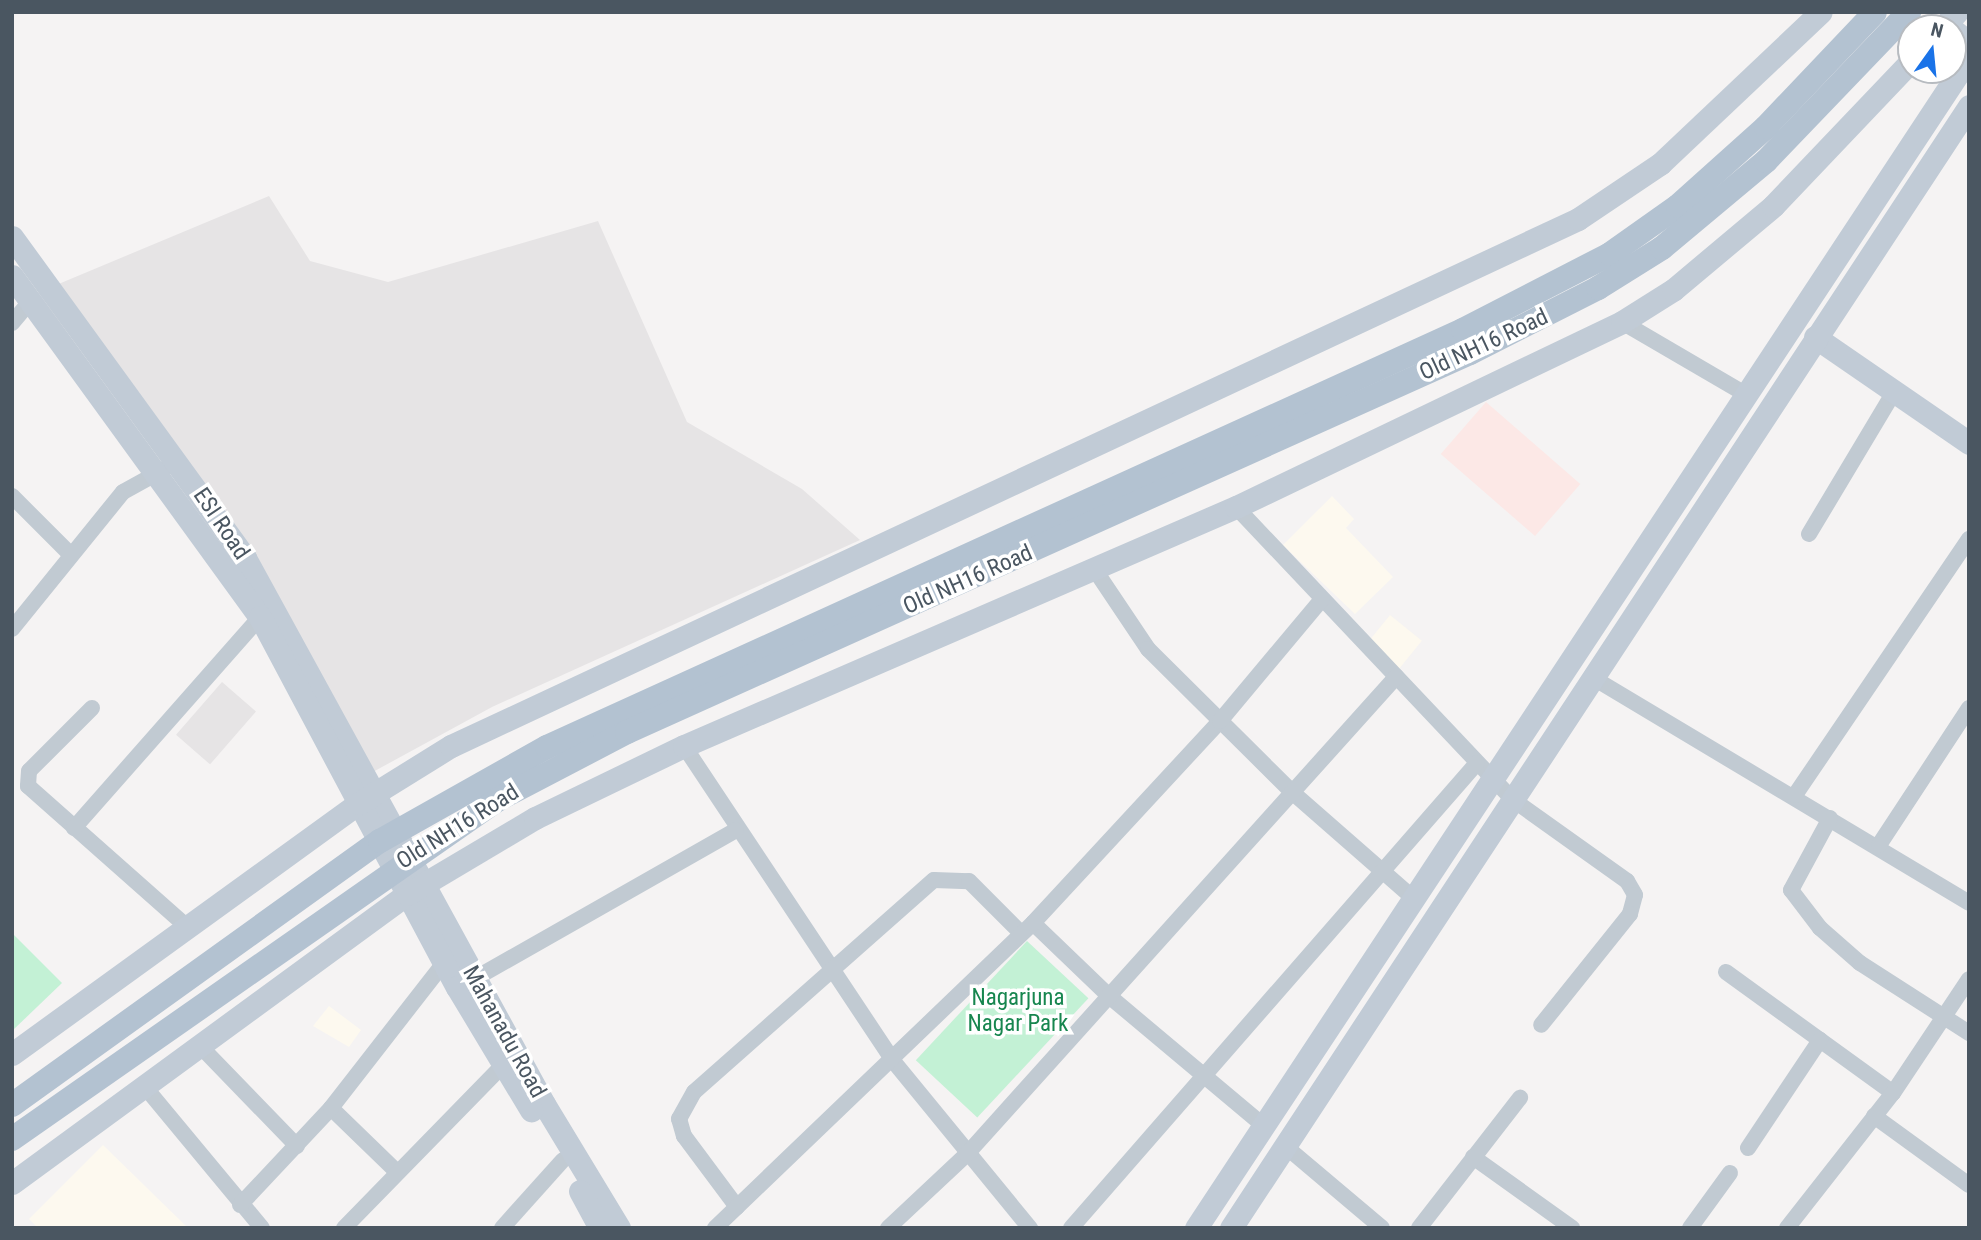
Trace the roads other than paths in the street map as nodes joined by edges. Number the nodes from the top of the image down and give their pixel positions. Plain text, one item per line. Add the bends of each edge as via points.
1 (1821, 12) edge
2 (1875, 12) edge
3 (1909, 12) edge
4 (1969, 57) edge
5 (1897, 76) edge
6 (1969, 106) edge
7 (12, 237) edge
8 (12, 275) edge
9 (32, 300) junction
10 (12, 323) edge
11 (1622, 323) junction
12 (1815, 337) junction
13 (1894, 392) junction
14 (1740, 403) junction
15 (1757, 426) junction
16 (1969, 443) edge
17 (168, 466) junction
18 (12, 496) edge
19 (1236, 507) junction
20 (1809, 534) dead end
21 (1969, 539) edge
22 (70, 554) junction
23 (1093, 567) junction
24 (1322, 599) junction
25 (260, 617) junction
26 (12, 629) edge
27 (1396, 677) junction
28 (1595, 679) junction
29 (92, 708) dead end
30 (1969, 708) edge
31 (1220, 721) junction
32 (684, 746) junction
33 (1485, 771) junction
34 (1292, 792) junction
35 (1795, 795) junction
36 (368, 797) junction
37 (1512, 799) junction
38 (1830, 818) junction
39 (74, 828) junction
40 (736, 830) junction
41 (389, 836) junction
42 (1879, 845) junction
43 (402, 861) junction
44 (1383, 875) junction
45 (415, 889) junction
46 (1413, 898) junction
47 (1969, 903) edge
48 (186, 925) junction
49 (1027, 928) junction
50 (444, 963) junction
51 (1726, 972) dead end
52 (832, 975) junction
53 (474, 979) junction
54 (1969, 979) edge
55 (1109, 996) junction
56 (1943, 1018) junction
57 (1541, 1025) dead end
58 (1969, 1033) edge
59 (1820, 1040) junction
60 (203, 1049) junction
61 (12, 1054) edge
62 (894, 1062) junction
63 (503, 1065) junction
64 (1206, 1073) junction
65 (145, 1087) junction
66 (1893, 1093) junction
67 (1520, 1098) dead end
68 (12, 1105) edge
69 (331, 1108) junction
70 (1874, 1116) junction
71 (1263, 1125) junction
72 (12, 1139) edge
73 (297, 1146) junction
74 (1285, 1146) junction
75 (1748, 1148) dead end
76 (967, 1154) junction
77 (1474, 1157) junction
78 (563, 1160) junction
79 (397, 1172) junction
80 (1730, 1173) dead end
81 (12, 1183) edge
82 (1969, 1185) edge
83 (240, 1205) junction
84 (737, 1207) junction
85 (1796, 1225) edge
86 (720, 1226) edge
87 (1564, 1226) edge
88 (261, 1228) edge
89 (344, 1228) edge
90 (502, 1228) edge
91 (600, 1228) edge
92 (619, 1228) edge
93 (888, 1228) edge
94 (1030, 1228) edge
95 (1071, 1228) edge
96 (1196, 1228) edge
97 (1231, 1228) edge
98 (1381, 1228) edge
99 (1419, 1228) edge
100 (1690, 1228) edge

1 - 36 street via 1660,164 1525,249 538,700
2 - 41 main road, Old NH16 Road via 1766,127 1678,206 1537,295 547,747
3 - 43 main road, Old NH16 Road via 1766,162 1662,248 1598,288 1469,353 627,732 497,800
4 - 14 street
5 - 11 street via 1773,206 1684,282
6 - 12 street
7 - 17 street, ESI Road
8 - 9 street, ESI Road
9 - 10 street
9 - 17 street, ESI Road
11 - 14 street
11 - 19 street
12 - 13 street
12 - 15 street
13 - 16 street
13 - 20 street
14 - 15 street
14 - 33 street
15 - 28 street
17 - 22 street via 123,492
17 - 25 street, ESI Road
17 - 36 street, ESI Road via 276,610
18 - 22 street
19 - 23 street
19 - 24 street
21 - 35 street
22 - 26 street
23 - 31 street via 1148,649
23 - 32 street
24 - 27 street
24 - 31 street
25 - 36 street, ESI Road
25 - 39 street
27 - 33 street
27 - 34 street
28 - 35 street
28 - 37 street
29 - 39 street via 26,779
30 - 42 street
31 - 34 street
31 - 49 street
32 - 40 street
32 - 45 street via 536,818
33 - 37 street
33 - 44 street
33 - 46 street
34 - 44 street
34 - 55 street
35 - 38 street
36 - 41 street, ESI Road
36 - 48 street
37 - 57 street via 1627,881 1635,895 1630,914
37 - 74 street
38 - 42 street
38 - 56 street via 1791,890 1820,928 1860,964
39 - 48 street
40 - 52 street
40 - 53 street
41 - 43 street, Mahanadu Road
41 - 68 main road, Old NH16 Road
42 - 47 street
43 - 45 street, Mahanadu Road
43 - 72 main road, Old NH16 Road
44 - 46 street
44 - 64 street
45 - 50 street, Mahanadu Road
45 - 53 street, Mahanadu Road
45 - 60 street
46 - 71 street
48 - 61 street
49 - 52 street via 969,881 947,877 910,898
49 - 55 street
49 - 62 street
50 - 63 street, Mahanadu Road
50 - 69 street
51 - 59 street
52 - 62 street
52 - 84 street via 682,1108 679,1119 692,1150
53 - 92 street, Mahanadu Road
54 - 56 street
55 - 64 street
55 - 76 street
56 - 58 street
56 - 66 street
59 - 66 street
59 - 75 street
60 - 65 street
60 - 73 street
62 - 76 street
62 - 84 street
63 - 78 street, Mahanadu Road
63 - 79 street
64 - 71 street
64 - 95 street
65 - 81 street
65 - 83 street
66 - 70 street
67 - 77 street
69 - 73 street
69 - 79 street
70 - 82 street
70 - 85 street
71 - 96 street
73 - 83 street
74 - 97 street
74 - 98 street
76 - 93 street
76 - 94 street
77 - 87 street
77 - 99 street
78 - 90 street
78 - 91 street, Mahanadu Road
79 - 89 street
80 - 100 street
83 - 88 street
84 - 86 street

